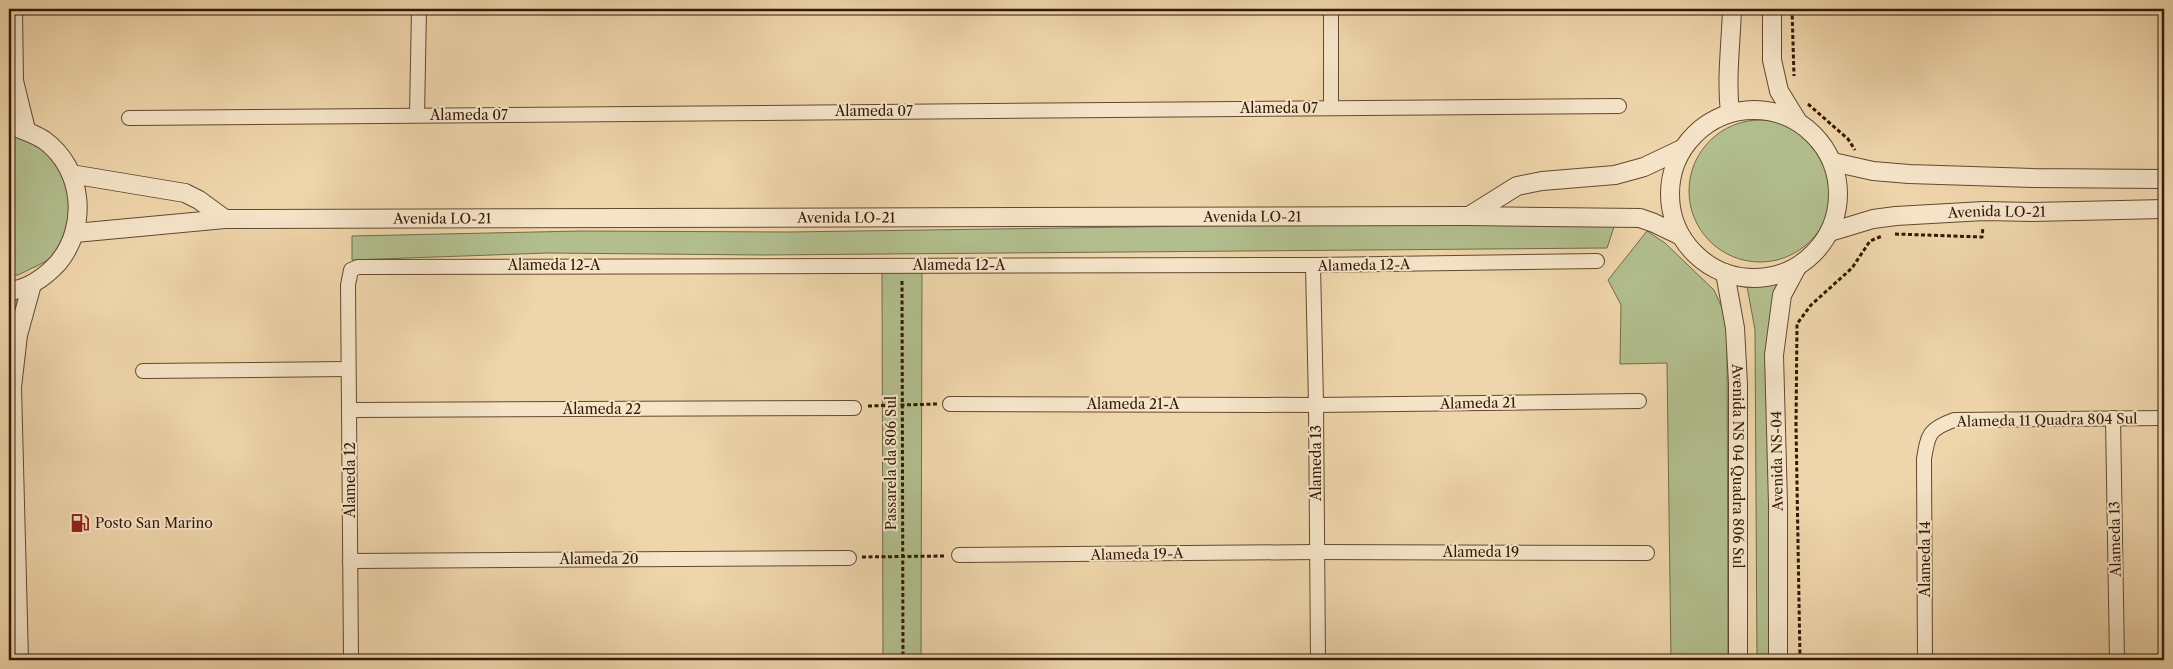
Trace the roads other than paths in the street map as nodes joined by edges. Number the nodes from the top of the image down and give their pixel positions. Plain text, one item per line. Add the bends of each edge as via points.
1 (13, 9) edge
2 (419, 9) edge
3 (1331, 9) edge
4 (1732, 9) edge
5 (1772, 9) edge
6 (1619, 106) dead end
7 (1331, 108) junction
8 (1730, 113) junction
9 (417, 115) junction
10 (129, 118) dead end
11 (1798, 122) junction
12 (9, 125) edge
13 (26, 130) junction
14 (1682, 149) junction
15 (1833, 162) junction
16 (71, 174) junction
17 (2164, 179) edge
18 (2164, 209) edge
19 (1468, 216) junction
20 (225, 219) junction
21 (1830, 232) junction
22 (75, 233) junction
23 (1680, 236) junction
24 (1597, 261) dead end
25 (1313, 265) junction
26 (1797, 266) junction
27 (1725, 273) junction
28 (32, 284) junction
29 (9, 291) edge
30 (348, 299) joint
31 (348, 369) junction
32 (143, 371) dead end
33 (1639, 401) dead end
34 (950, 404) road end
35 (1316, 405) junction
36 (854, 408) road end
37 (350, 410) junction
38 (2113, 418) junction
39 (2164, 418) edge
40 (1924, 459) joint
41 (1316, 552) junction
42 (1647, 553) dead end
43 (959, 556) road end
44 (849, 558) road end
45 (350, 561) junction
46 (20, 660) edge
47 (351, 660) edge
48 (1318, 660) edge
49 (1738, 660) edge
50 (1778, 660) edge
51 (1925, 660) edge
52 (2117, 660) edge

1 - 13 street via 14,81
2 - 9 street
3 - 7 street
4 - 8 street via 1727,88
5 - 11 street via 1772,60 1780,91
6 - 7 street, Alameda 07
7 - 9 street, Alameda 07
8 - 11 street via 1765,110
8 - 14 street via 1703,127
9 - 10 street, Alameda 07
11 - 15 street via 1819,139
12 - 13 street
13 - 16 street via 45,141
14 - 19 street via 1644,168 1615,175 1517,186
14 - 23 street via 1671,177 1670,208
15 - 17 street via 1873,171 1909,174
15 - 21 street via 1838,210
16 - 20 street via 185,193
16 - 22 street via 79,213
18 - 21 street, Avenida LO-21 via 1984,211 1872,219
19 - 20 street, Avenida LO-21
19 - 23 street, Avenida LO-21 via 1640,218
20 - 22 street, Avenida LO-21
21 - 26 street via 1816,252
22 - 28 street via 66,254 51,271
23 - 27 street via 1699,259
24 - 25 street, Alameda 12-A
25 - 30 street, Alameda 12-A via 367,265 352,270
25 - 35 street, Alameda 13
26 - 27 street via 1774,276 1749,278
26 - 50 street, Avenida NS-04 via 1782,295 1774,355
27 - 49 street, Avenida NS 04 Quadra 806 Sul via 1735,328 1738,384
28 - 29 street
28 - 46 street via 18,335 12,387
30 - 31 street, Alameda 12
31 - 32 street
31 - 37 street, Alameda 12
33 - 35 street, Alameda 21
34 - 35 street, Alameda 21-A
35 - 41 street, Alameda 13
36 - 37 street, Alameda 22
37 - 45 street, Alameda 12
38 - 39 street, Alameda 11 Quadra 804 Sul
38 - 40 street, Alameda 11 Quadra 804 Sul via 1954,420 1938,426 1930,434
38 - 52 street, Alameda 13
40 - 51 street, Alameda 14
41 - 42 street, Alameda 19
41 - 43 street, Alameda 19-A
41 - 48 street, Alameda 13
44 - 45 street, Alameda 20
45 - 47 street, Alameda 12

